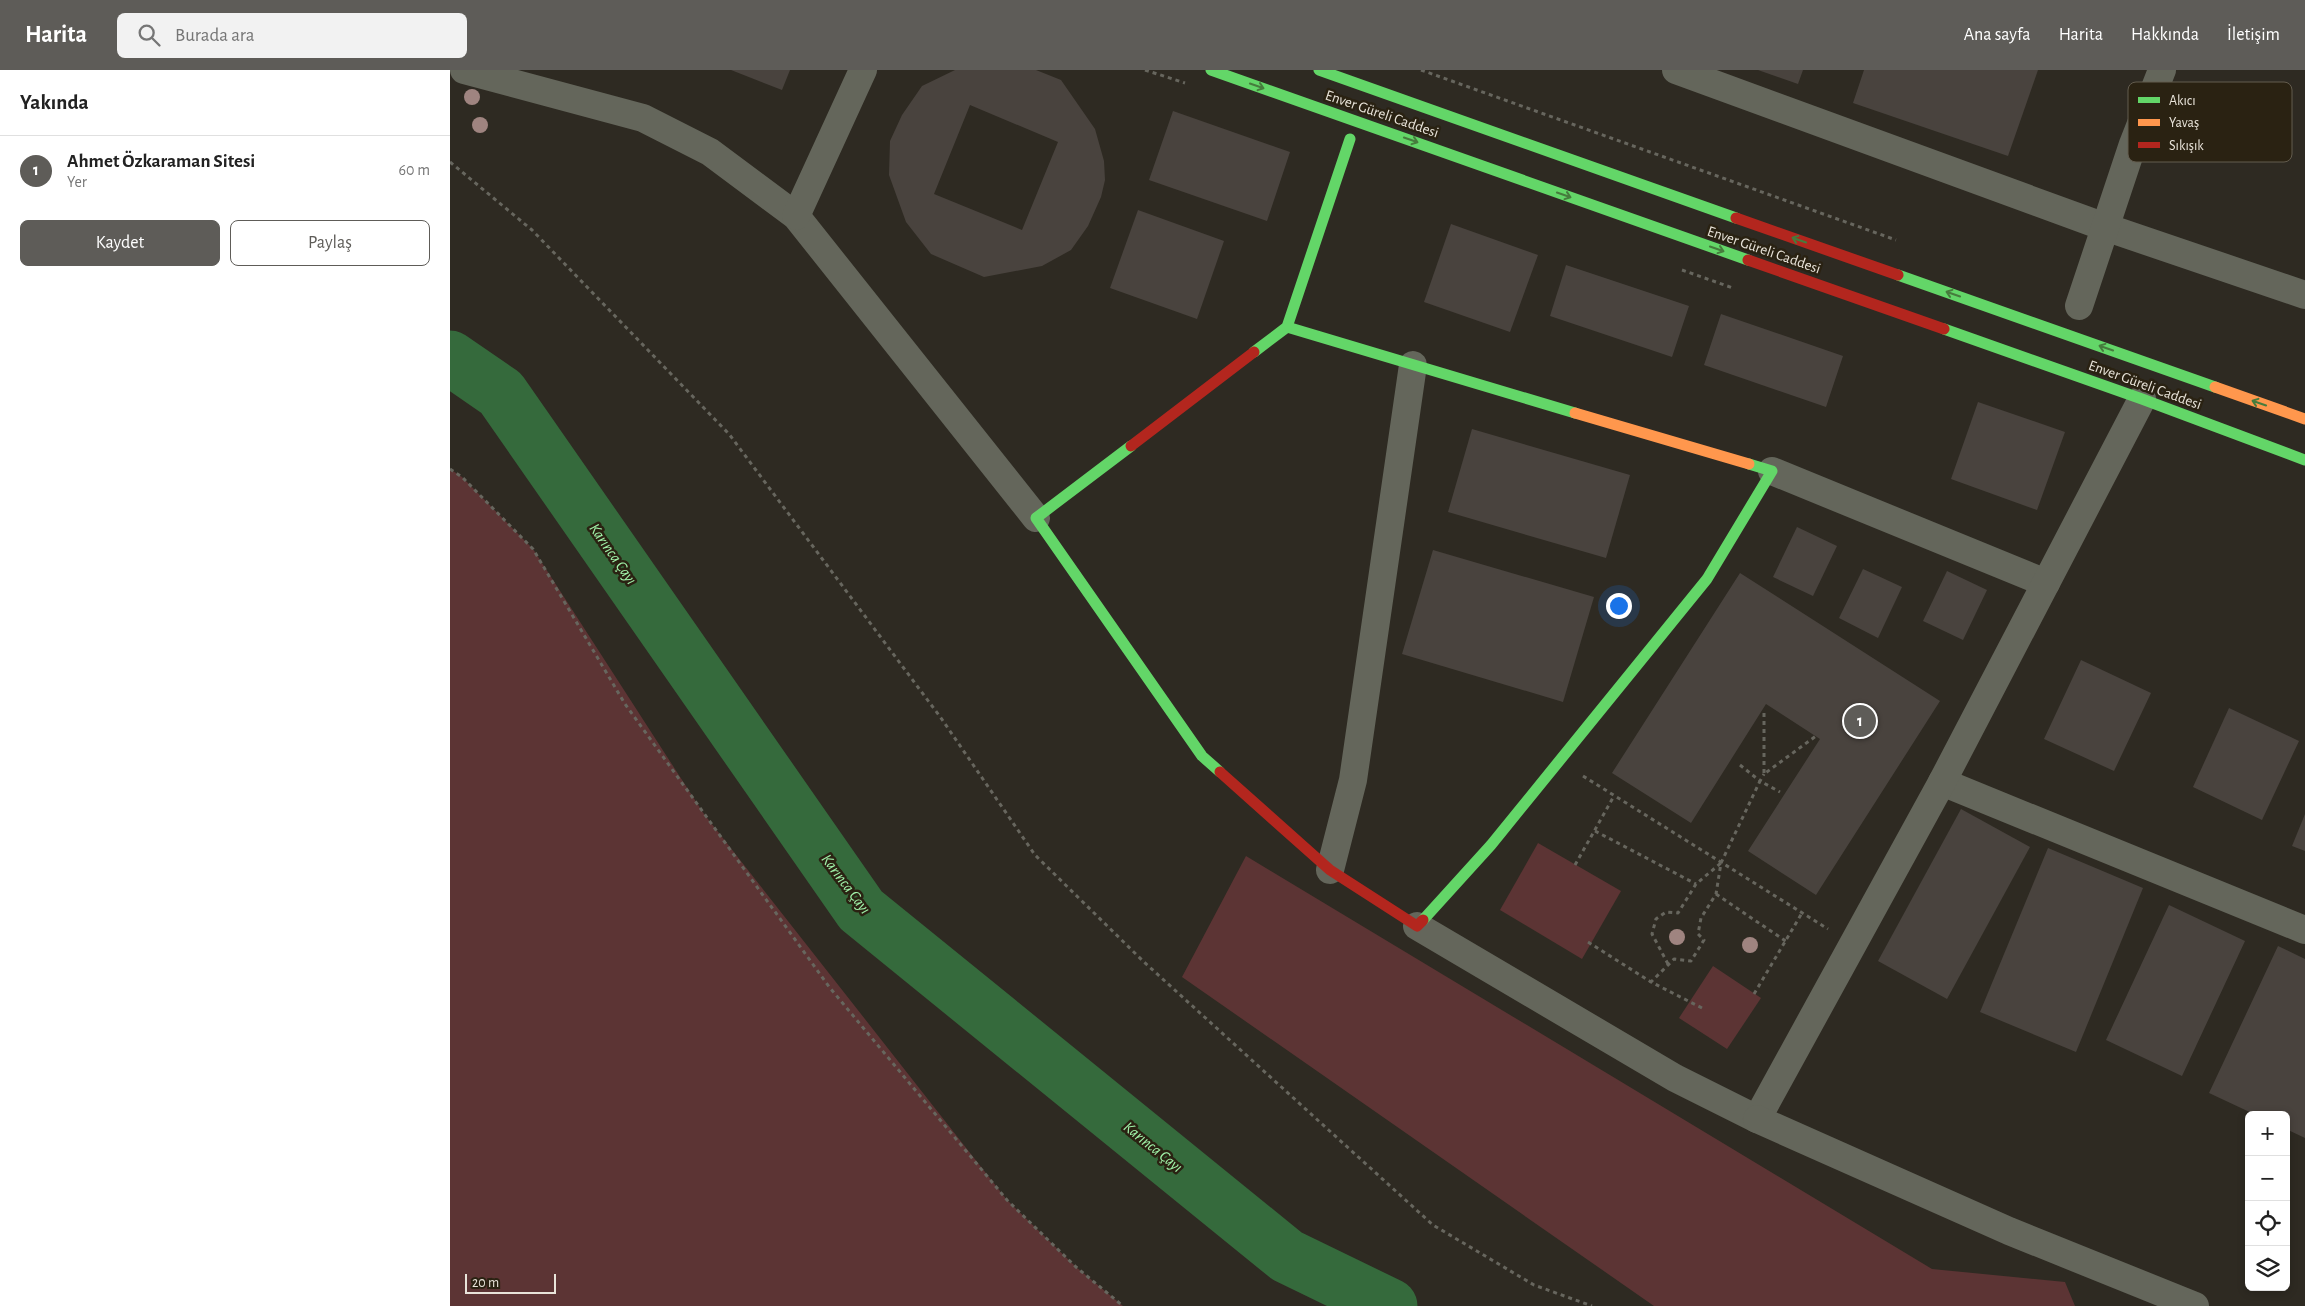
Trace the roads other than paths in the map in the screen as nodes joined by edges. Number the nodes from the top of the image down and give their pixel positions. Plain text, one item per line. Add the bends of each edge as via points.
1 (464, 70) edge
2 (863, 70) edge
3 (1211, 70) edge
4 (1319, 70) edge
5 (1676, 70) edge
6 (2162, 70) edge
7 (2157, 82) edge
8 (1350, 139) dead end
9 (2128, 159) edge
10 (796, 216) junction
11 (2105, 226) junction
12 (2305, 295) edge
13 (2079, 306) dead end
14 (1288, 327) junction
15 (1413, 365) junction
16 (2142, 399) junction
17 (2305, 419) edge
18 (2305, 460) edge
19 (1772, 471) junction
20 (1036, 518) junction
21 (2046, 583) junction
22 (1942, 782) junction
23 (1330, 870) junction
24 (1417, 926) junction
25 (2305, 930) edge
26 (1758, 1119) junction
27 (2195, 1306) edge

1 - 10 street via 643,118 710,152
2 - 10 street
3 -> 16 main road, Enver Güreli Caddesi
17 -> 4 main road, Enver Güreli Caddesi
5 - 11 street
6 - 7 street
8 - 14 main road
9 - 11 street
10 - 20 street
11 - 12 street
11 - 13 street
14 - 15 main road
14 - 20 main road
15 - 19 main road
15 - 23 street via 1353,780
16 - 18 main road, Enver Güreli Caddesi
16 - 21 street
19 - 21 street
19 - 24 main road via 1707,580 1491,845
20 - 23 main road via 1202,756
21 - 22 street
22 - 25 street
22 - 26 street
23 - 24 main road
24 - 26 street via 1675,1078
26 - 27 street via 2009,1231

